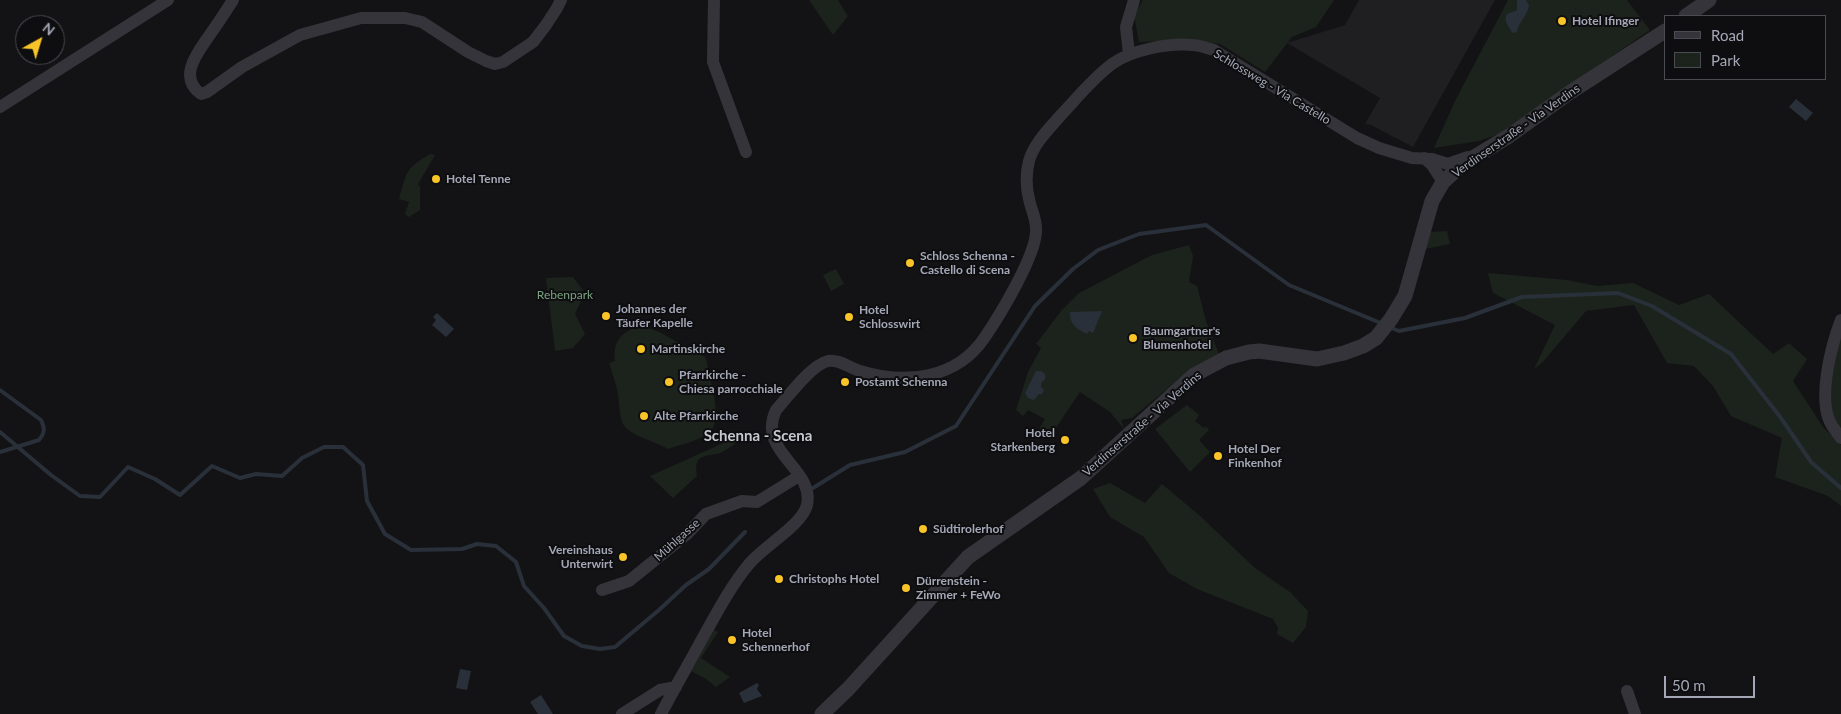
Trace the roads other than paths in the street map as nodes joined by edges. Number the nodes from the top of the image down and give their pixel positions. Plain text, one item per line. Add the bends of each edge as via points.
1 (168, 0) edge
2 (233, 0) edge
3 (560, 0) edge
4 (714, 0) edge
5 (1134, 0) edge
6 (1709, 0) edge
7 (1687, 15) edge
8 (1664, 32) edge
9 (1129, 54) junction
10 (0, 106) edge
11 (1487, 148) junction
12 (746, 152) dead end
13 (1424, 158) junction
14 (1443, 182) junction
15 (1841, 320) edge
16 (1841, 438) edge
17 (802, 481) junction
18 (602, 590) dead end
19 (676, 687) junction
20 (1627, 691) dead end
21 (622, 714) edge
22 (661, 714) edge
23 (822, 714) edge
24 (1635, 714) edge

1 - 10 street
2 - 3 street via 194,58 191,83 201,94 300,35 361,18 405,18 422,22 486,61 503,62 533,42 558,8
4 - 12 street via 713,62
5 - 9 street via 1126,26
6 - 7 street
8 - 11 street, Verdinserstraße - Via Verdins
9 - 13 street, Schlossweg - Via Castello via 1192,45 1214,50 1357,138 1378,148 1412,158
9 - 17 street, Schlossweg - Via Castello via 1112,64 1074,101 1033,149 1027,177 1029,200 1036,219 1034,245 1006,304 974,351 954,367 914,378 874,374 830,360 814,370 776,410 772,417 773,439
11 - 13 street, Schlossweg - Via Castello via 1448,164
11 - 14 street, Verdinserstraße - Via Verdins
13 - 14 street
14 - 23 street, Verdinserstraße - Via Verdins via 1432,201 1409,285 1399,306 1376,338 1362,346 1317,359 1249,352 1226,358 1194,375 1085,475 968,556
15 - 16 street via 1826,384 1826,408 1829,421
17 - 18 street, Mühlgasse via 760,500 742,501 706,514 687,534 629,581
17 - 19 street via 807,505 802,515 743,572
19 - 21 street via 660,690
19 - 22 street
20 - 24 street

